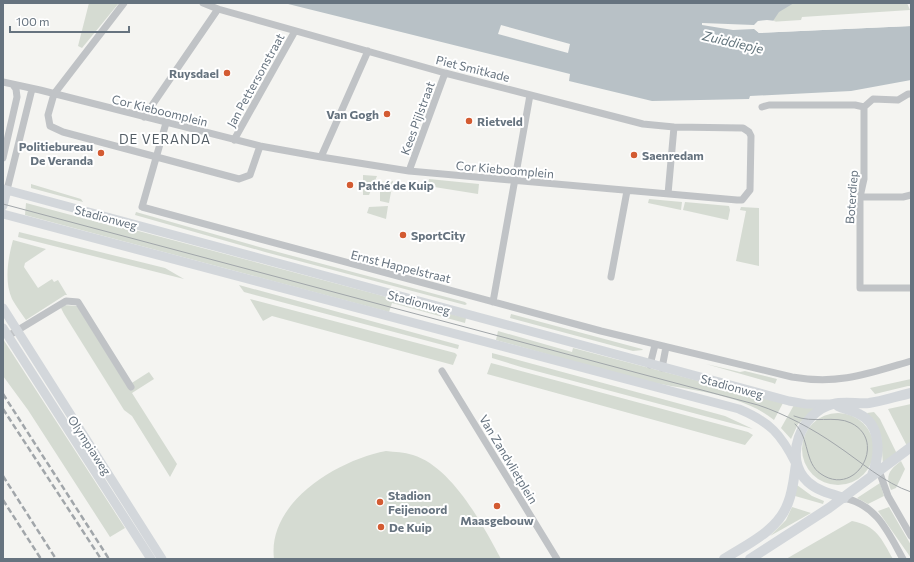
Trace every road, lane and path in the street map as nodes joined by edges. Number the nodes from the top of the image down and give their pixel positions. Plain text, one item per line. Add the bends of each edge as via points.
1 (124, 3) edge
2 (203, 3) edge
3 (218, 9) junction
4 (295, 31) junction
5 (368, 51) junction
6 (445, 73) junction
7 (3, 82) edge
8 (12, 85) junction
9 (32, 89) junction
10 (54, 94) junction
11 (911, 94) edge
12 (530, 95) junction
13 (762, 107) dead end
14 (864, 107) junction
15 (144, 117) junction
16 (166, 122) junction
17 (674, 126) junction
18 (234, 140) junction
19 (260, 146) junction
20 (321, 157) junction
21 (3, 158) edge
22 (156, 158) junction
23 (409, 171) junction
24 (514, 181) junction
25 (5, 190) edge
26 (627, 191) junction
27 (668, 194) junction
28 (747, 195) joint
29 (911, 195) edge
30 (860, 197) junction
31 (3, 206) edge
32 (3, 214) edge
33 (611, 277) dead end
34 (911, 288) edge
35 (493, 302) junction
36 (3, 308) edge
37 (16, 331) junction
38 (5, 332) edge
39 (655, 345) junction
40 (666, 348) junction
41 (911, 361) edge
42 (650, 365) junction
43 (662, 368) junction
44 (442, 371) dead end
45 (770, 372) joint
46 (131, 386) dead end
47 (911, 393) edge
48 (832, 404) junction
49 (911, 447) edge
50 (796, 464) junction
51 (879, 471) junction
52 (844, 498) junction
53 (911, 536) edge
54 (151, 559) edge
55 (162, 559) edge
56 (557, 559) edge
57 (724, 559) edge
58 (750, 559) edge
59 (903, 559) edge

1 - 10 street
2 - 3 street, Piet Smitkade
3 - 4 street, Piet Smitkade
3 - 15 street
4 - 5 street, Piet Smitkade
4 - 18 street, Jan Pettersonstraat
5 - 6 street, Piet Smitkade
5 - 20 street
6 - 12 street, Piet Smitkade
6 - 23 street, Kees Pijlstraat
7 - 8 street, Cor Kieboomplein
8 - 9 street, Cor Kieboomplein
8 - 21 street via 16,88 17,97
9 - 10 street, Cor Kieboomplein
9 - 25 street
10 - 15 street, Cor Kieboomplein
10 - 22 street via 48,118 50,126 54,129
11 - 14 street via 898,100 874,99
12 - 17 street, Piet Smitkade via 643,124
12 - 24 street
13 - 14 street
14 - 30 street, Boterdiep via 864,179
15 - 16 street, Cor Kieboomplein
16 - 18 street, Cor Kieboomplein
16 - 22 street
17 - 27 street
17 - 28 street, Piet Smitkade via 743,128 751,136 750,186
18 - 19 street, Cor Kieboomplein
19 - 20 street, Cor Kieboomplein
19 - 22 street via 250,175 239,179
20 - 23 street, Cor Kieboomplein
22 - 35 street, Ernst Happelstraat via 142,207
23 - 24 street, Cor Kieboomplein
24 - 26 street, Cor Kieboomplein
24 - 35 street
25 - 31 main road
25 - 42 main road, Stadionweg
26 - 27 street, Cor Kieboomplein
26 - 33 street
27 - 28 street, Cor Kieboomplein via 737,200 742,200
29 - 30 street via 903,198
30 - 34 street, Boterdiep via 860,288
32 - 50 main road, Stadionweg via 739,409 760,418 774,429 786,444
35 - 39 street, Ernst Happelstraat
36 - 37 main road, Olympiaweg
37 - 38 street, Olympiaweg
37 - 46 street, Olympiaweg via 66,301 78,302
37 - 55 main road, Olympiaweg
38 - 54 main road, Olympiaweg
39 - 40 street, Ernst Happelstraat
39 - 42 street
40 - 43 street
40 - 45 street, Ernst Happelstraat
41 - 45 street, Stadionweg via 855,378 835,380 815,381
42 - 43 main road, Stadionweg
43 - 48 main road, Stadionweg via 789,401
44 - 56 street, Van Zandvlietplein
47 - 48 main road, Stadionweg via 870,403
48 - 50 main road via 808,420 801,430 797,441
48 - 51 main road, Stadionweg via 860,414 870,423 877,441
49 - 51 main road
50 - 52 main road, Stadionweg via 802,475 814,486
50 - 57 main road via 790,498 784,514 760,536
51 - 52 main road
51 - 53 street via 894,506
52 - 58 main road
52 - 59 street via 857,501 879,519

